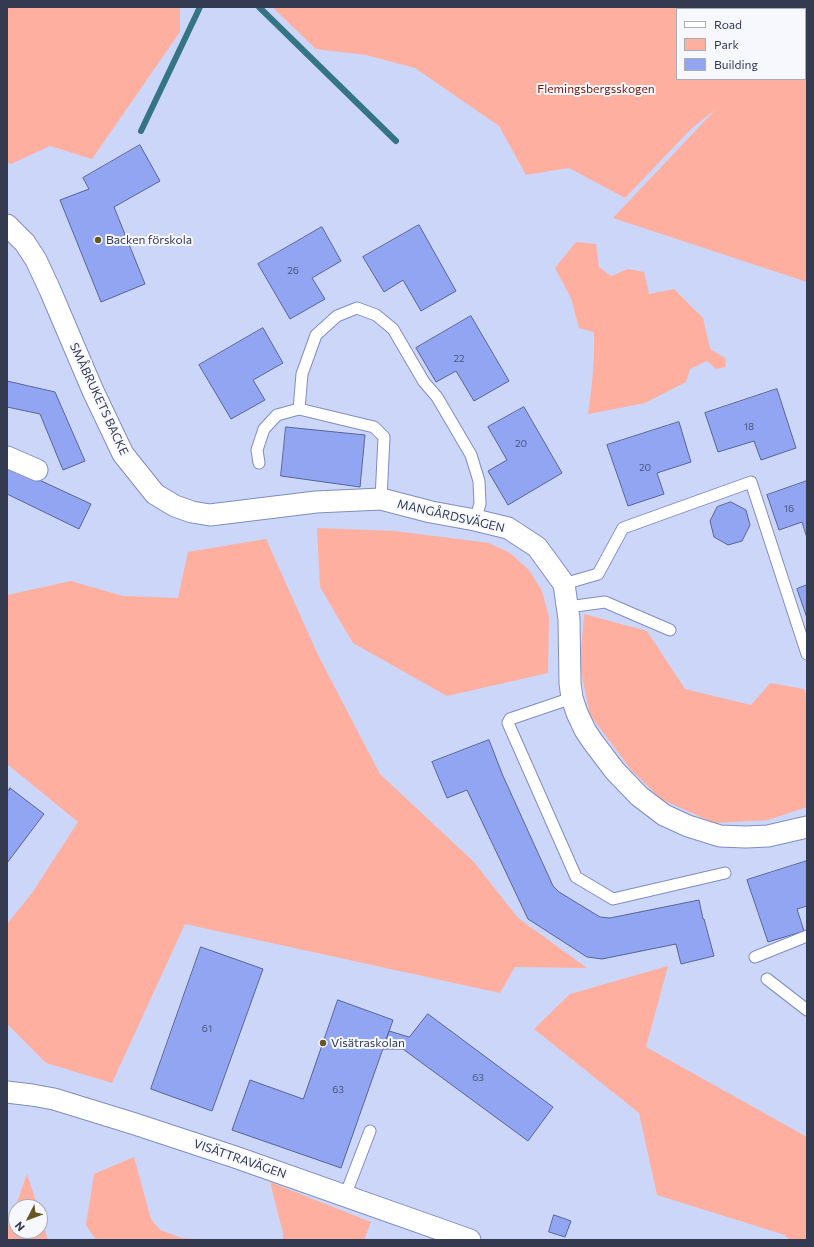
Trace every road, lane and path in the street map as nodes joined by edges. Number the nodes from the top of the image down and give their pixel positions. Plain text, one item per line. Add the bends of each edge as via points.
1 (7, 225) edge
2 (299, 409) junction
3 (7, 457) edge
4 (259, 463) dead end
5 (38, 470) dead end
6 (381, 499) junction
7 (475, 520) junction
8 (564, 584) junction
9 (568, 607) junction
10 (670, 630) dead end
11 (807, 654) edge
12 (572, 698) junction
13 (807, 827) edge
14 (725, 873) dead end
15 (807, 936) edge
16 (755, 957) dead end
17 (767, 979) dead end
18 (807, 1010) edge
19 (7, 1092) edge
20 (370, 1131) dead end
21 (346, 1196) junction
22 (470, 1240) edge

1 - 6 street, SMÅBRUKETS BACKE via 25,243 36,260 123,454 155,494 175,506 210,515 316,502
2 - 4 lane via 277,415 264,429 257,450
2 - 6 lane via 374,427 384,437
2 - 7 lane via 302,374 316,335 337,316 357,308 376,315 393,329 471,455 479,481 480,504
3 - 5 street
6 - 7 street, MANGÅRDSVÄGEN
7 - 8 street, MANGÅRDSVÄGEN via 508,528 526,540 537,548
8 - 9 street, MANGÅRDSVÄGEN
8 - 11 lane via 598,574 623,528 751,482
9 - 10 lane via 605,602
9 - 12 street, MANGÅRDSVÄGEN
12 - 13 street, MANGÅRDSVÄGEN via 585,730 615,771 639,796 664,815 720,836 768,836
12 - 14 lane via 510,719 508,723 576,878 613,899
15 - 16 lane
17 - 18 lane
19 - 21 street, VISÄTTRAVÄGEN via 54,1099
20 - 21 lane
21 - 22 street, VISÄTTRAVÄGEN

